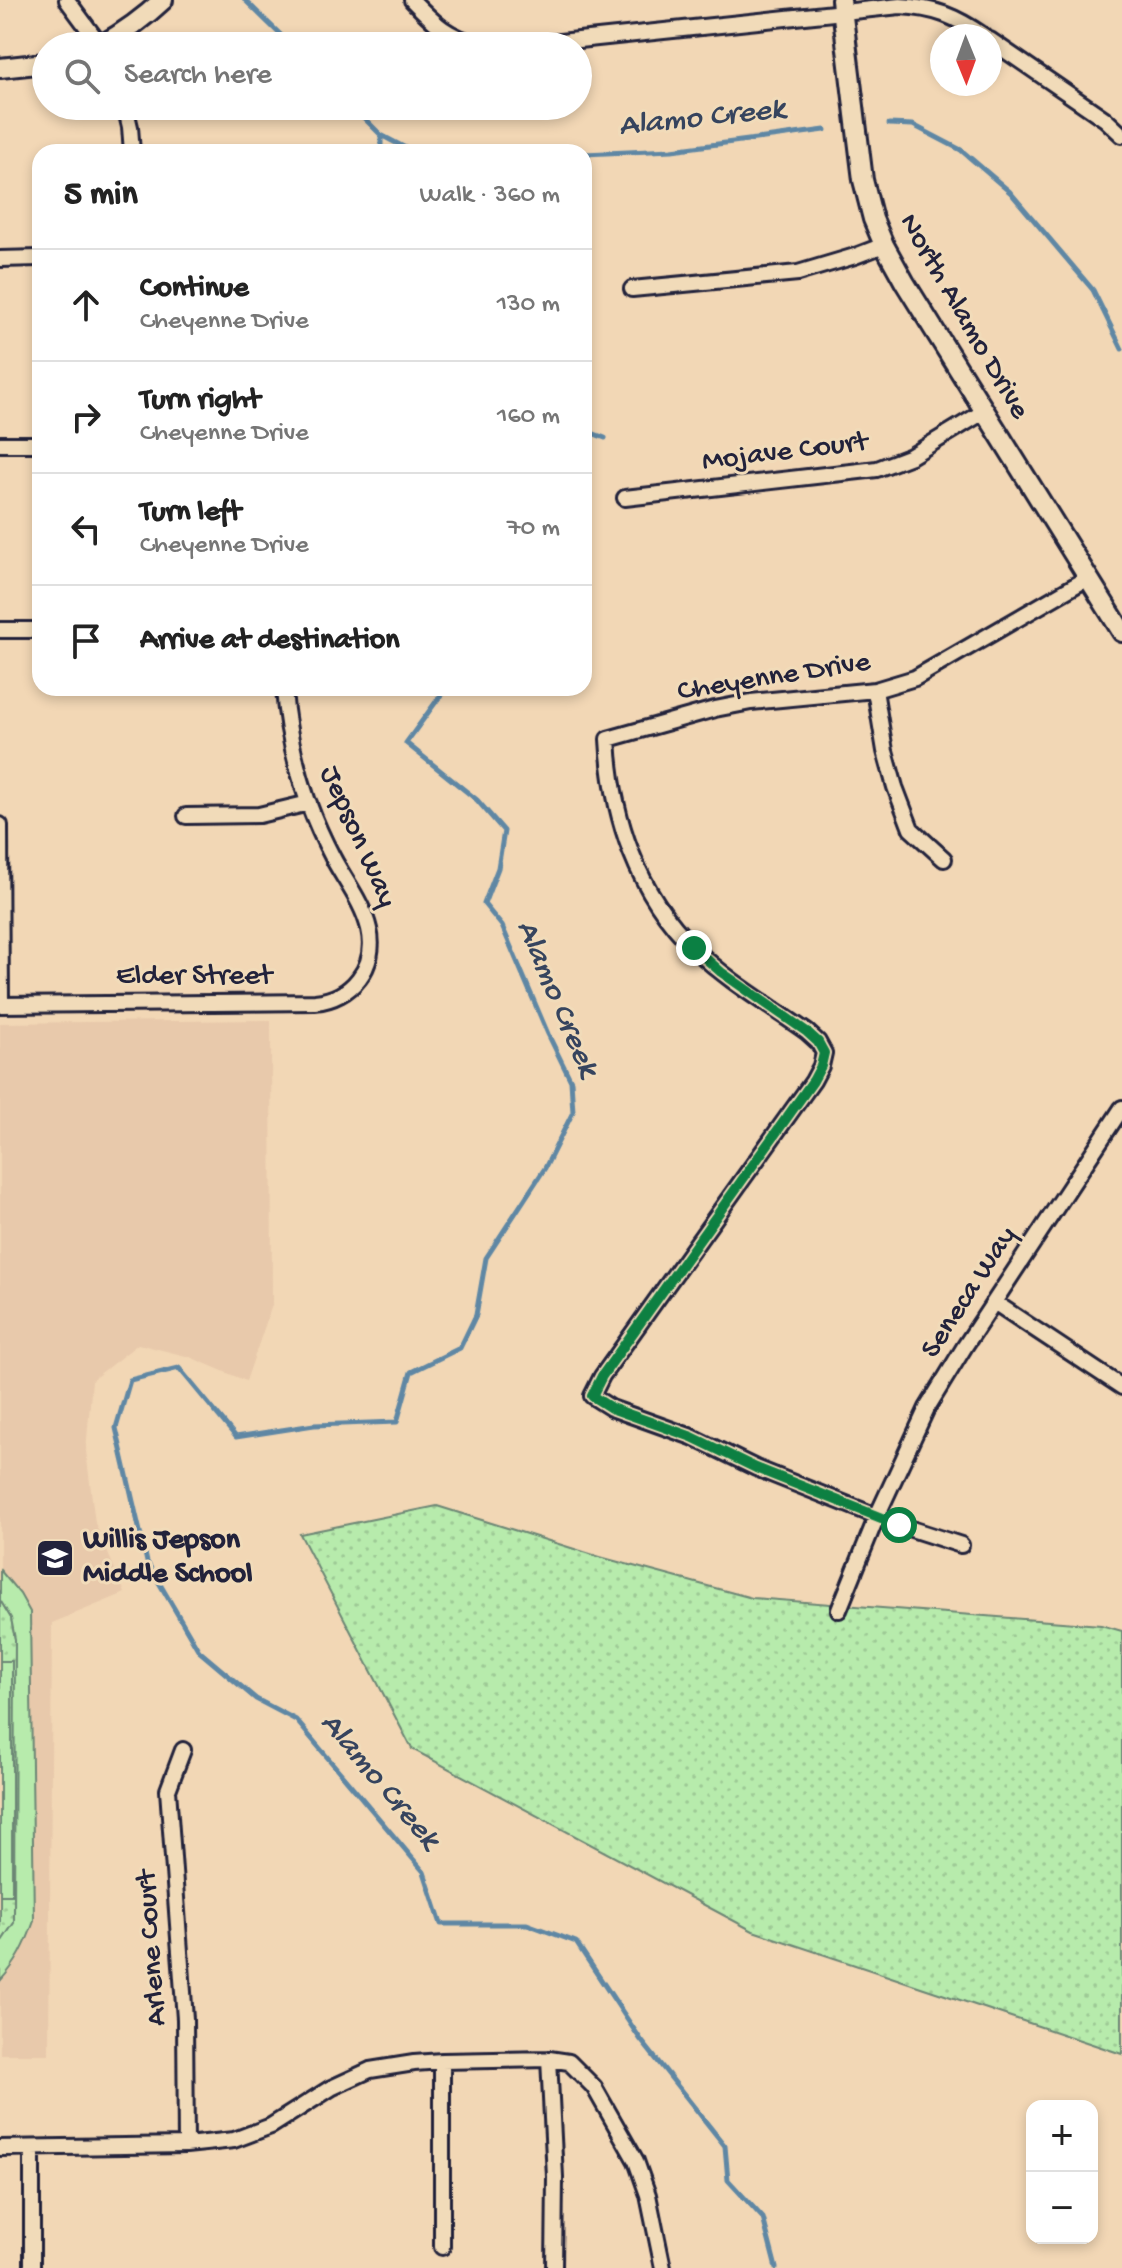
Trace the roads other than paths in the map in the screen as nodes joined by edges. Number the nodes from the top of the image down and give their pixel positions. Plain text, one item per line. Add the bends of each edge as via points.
1 (67, 0) edge
2 (163, 0) edge
3 (412, 0) edge
4 (842, 6) edge
5 (966, 24) edge
6 (90, 32) edge
7 (123, 32) edge
8 (447, 32) edge
9 (592, 37) edge
10 (1002, 48) edge
11 (32, 65) edge
12 (0, 68) edge
13 (128, 120) edge
14 (1122, 135) edge
15 (131, 144) edge
16 (884, 245) junction
17 (32, 258) edge
18 (0, 259) edge
19 (632, 289) dead end
20 (985, 411) junction
21 (0, 444) edge
22 (32, 444) edge
23 (625, 498) dead end
24 (1088, 578) junction
25 (0, 630) edge
26 (32, 630) edge
27 (1122, 632) edge
28 (875, 690) junction
29 (285, 696) edge
30 (309, 803) junction
31 (186, 816) dead end
32 (0, 825) edge
33 (944, 859) dead end
34 (369, 959) joint
35 (1, 1005) edge
36 (1122, 1108) edge
37 (1118, 1124) edge
38 (994, 1302) junction
39 (1122, 1387) edge
40 (877, 1516) junction
41 (961, 1545) dead end
42 (839, 1610) dead end
43 (183, 1750) dead end
44 (549, 2059) junction
45 (442, 2061) junction
46 (186, 2145) junction
47 (0, 2148) edge
48 (32, 2148) junction
49 (442, 2247) dead end
50 (32, 2268) edge
51 (554, 2268) edge
52 (663, 2268) edge

1 - 6 street
2 - 7 street
3 - 8 street
4 - 5 street via 925,7
4 - 9 street
4 - 16 street, North Alamo Drive via 863,180
10 - 14 street
11 - 12 street
13 - 15 street
16 - 19 street via 798,273
16 - 20 street, North Alamo Drive
17 - 18 street
20 - 23 street, Mojave Court via 911,456 877,469
20 - 24 street, North Alamo Drive
21 - 22 street
24 - 27 street, North Alamo Drive
24 - 28 street, Cheyenne Drive via 915,678
25 - 26 street
28 - 33 street via 885,751 911,829
28 - 40 street, Cheyenne Drive via 751,702 608,739 626,841 642,880 666,917 721,972 807,1032 824,1053 813,1081 592,1396
29 - 30 street, Jepson Way
30 - 31 street via 259,815
30 - 34 street, Jepson Way via 366,919
32 - 35 street
34 - 35 street, Elder Street via 355,984 323,1001
36 - 37 street, Seneca Way
37 - 38 street, Seneca Way
38 - 39 street
38 - 40 street, Seneca Way via 927,1408
40 - 41 street
40 - 42 street, Seneca Way
43 - 46 street, Arlene Court via 168,1790 185,2019
44 - 45 street
44 - 51 street
44 - 52 street via 569,2062 594,2087 636,2161
45 - 46 street via 370,2070 271,2126 234,2140
45 - 49 street
46 - 48 street
47 - 48 street
48 - 50 street

